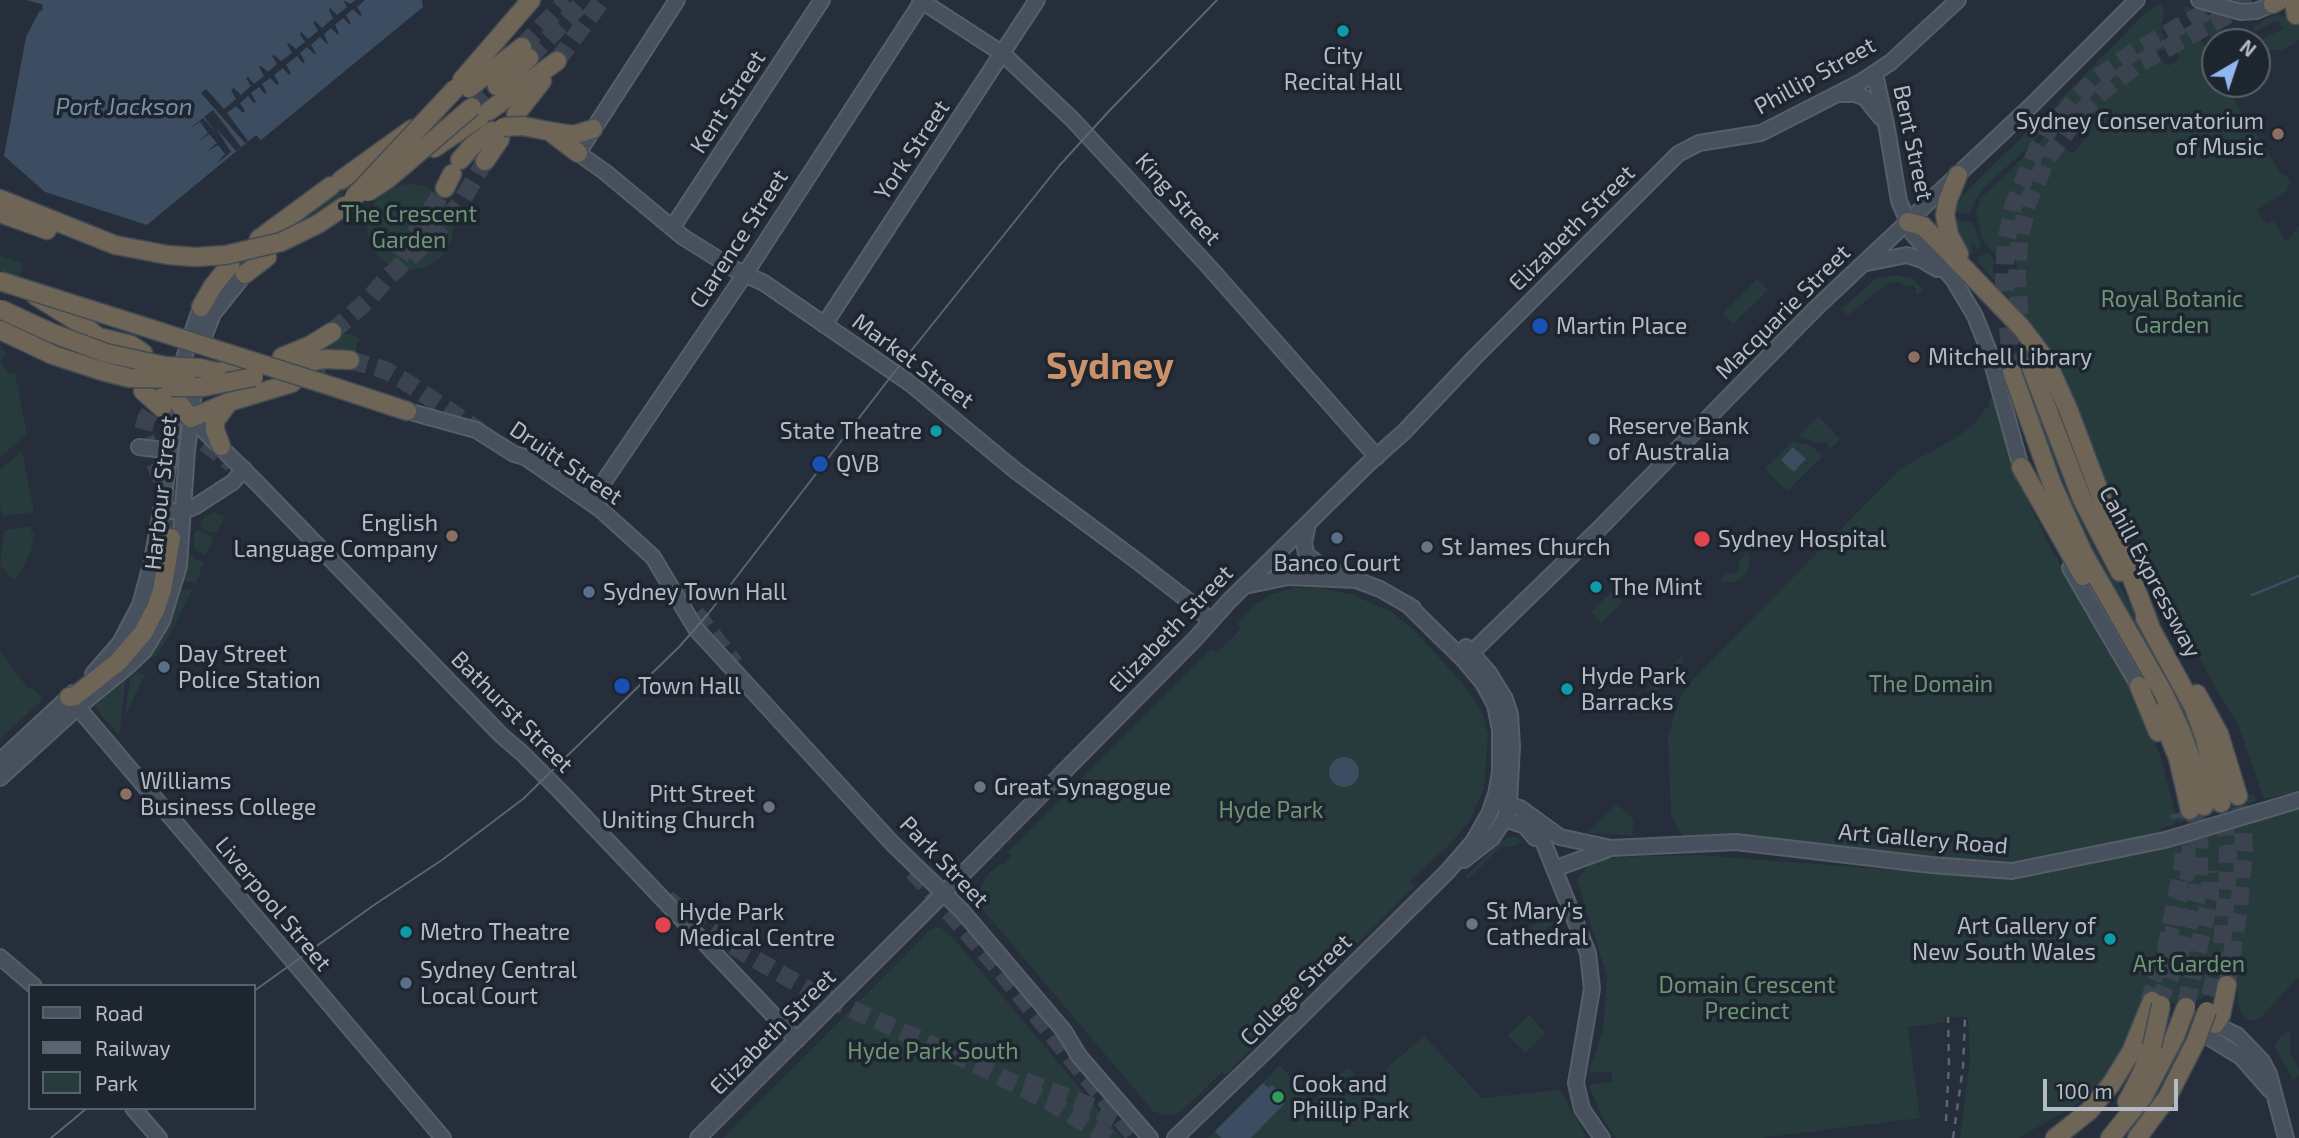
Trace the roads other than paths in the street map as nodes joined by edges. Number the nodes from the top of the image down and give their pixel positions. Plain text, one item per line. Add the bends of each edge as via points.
1 (531, 0) edge
2 (677, 0) edge
3 (822, 0) edge
4 (922, 0) edge
5 (1037, 0) edge
6 (1958, 0) edge
7 (2199, 0) edge
8 (2137, 1) edge
9 (2215, 2) edge
10 (2277, 2) edge
11 (1003, 54) junction
12 (1875, 74) junction
13 (462, 86) junction
14 (497, 86) tunnel mouth
15 (1834, 95) junction
16 (516, 114) dead end
17 (489, 122) junction
18 (412, 129) dead end
19 (593, 129) junction
20 (1887, 129) junction
21 (548, 131) junction
22 (433, 148) dead end
23 (578, 153) junction
24 (1678, 154) joint
25 (485, 161) tunnel mouth
26 (605, 172) junction
27 (452, 174) tunnel mouth
28 (1958, 175) junction
29 (0, 199) edge
30 (349, 203) junction
31 (0, 213) edge
32 (1908, 222) junction
33 (672, 228) junction
34 (259, 239) dead end
35 (115, 245) junction
36 (267, 257) dead end
37 (1863, 264) junction
38 (237, 269) junction
39 (0, 274) edge
40 (745, 274) junction
41 (0, 281) edge
42 (1988, 293) junction
43 (1967, 300) junction
44 (201, 307) joint
45 (0, 309) edge
46 (824, 325) junction
47 (0, 330) edge
48 (332, 332) tunnel mouth
49 (143, 353) dead end
50 (282, 357) dead end
51 (299, 364) dead end
52 (350, 364) tunnel mouth
53 (2031, 367) tunnel mouth
54 (241, 369) dead end
55 (216, 372) junction
56 (265, 374) dead end
57 (130, 377) junction
58 (292, 383) tunnel mouth
59 (143, 391) dead end
60 (175, 397) junction
61 (229, 402) junction
62 (407, 411) joint
63 (191, 418) junction
64 (172, 440) junction
65 (221, 446) junction
66 (139, 447) dead end
67 (1377, 457) junction
68 (2021, 467) junction
69 (244, 469) junction
70 (2042, 486) junction
71 (590, 502) junction
72 (161, 510) junction
73 (182, 512) junction
74 (1308, 523) junction
75 (171, 538) tunnel mouth
76 (2076, 565) junction
77 (1356, 580) junction
78 (1244, 587) junction
79 (1210, 621) junction
80 (695, 627) joint
81 (2151, 628) junction
82 (1468, 656) junction
83 (2139, 686) joint
84 (73, 702) junction
85 (0, 761) edge
86 (0, 778) edge
87 (1494, 802) junction
88 (2297, 803) edge
89 (2202, 807) junction
90 (1507, 812) junction
91 (1526, 812) junction
92 (1565, 839) junction
93 (1611, 848) junction
94 (1551, 862) junction
95 (1447, 872) junction
96 (944, 893) junction
97 (0, 957) edge
98 (32, 984) edge
99 (2227, 985) tunnel mouth
100 (2186, 1006) tunnel mouth
101 (2155, 1007) junction
102 (2208, 1023) junction
103 (797, 1040) junction
104 (2249, 1046) junction
105 (2229, 1048) junction
106 (2262, 1079) junction
107 (2276, 1097) junction
108 (136, 1110) edge
109 (159, 1138) edge
110 (443, 1138) edge
111 (698, 1138) edge
112 (1150, 1138) edge
113 (1175, 1138) edge
114 (1602, 1138) edge
115 (2045, 1138) edge
116 (2055, 1138) edge
117 (2108, 1138) edge
118 (2137, 1138) edge
119 (2286, 1138) edge

1 - 13 highway
2 - 19 main road
3 - 33 main road, Kent Street
4 - 11 main road, King Street
4 - 40 main road, Clarence Street
5 - 11 main road, York Street
6 - 12 main road, Phillip Street
7 - 9 main road
8 - 28 main road, Macquarie Street
9 - 10 main road via 2234,12 2247,12
11 - 46 main road, York Street
11 - 67 main road, King Street via 1096,144
12 - 15 main road, Phillip Street
12 - 20 main road, Bent Street
13 - 14 highway via 526,52
13 - 30 highway, bridge
15 - 20 main road via 1851,93 1865,98
15 - 24 main road, Phillip Street via 1755,135 1699,144
16 - 17 highway via 556,61
17 - 21 highway, bridge
17 - 22 highway
17 - 25 highway
17 - 27 highway
17 - 30 highway, bridge
18 - 34 highway
19 - 21 highway via 573,135
19 - 23 main road
19 - 26 main road via 589,144
20 - 32 main road, Bent Street via 1899,201
21 - 23 highway
23 - 26 main road, Market Street
24 - 67 main road, Elizabeth Street
26 - 33 main road, Market Street
28 - 32 main road, Macquarie Street
28 - 42 highway via 1946,206 1946,226 1956,250
29 - 35 highway
30 - 35 highway, bridge via 281,242 226,256 168,256
31 - 35 highway via 80,240
32 - 37 main road, Macquarie Street
32 - 42 highway via 1924,226
32 - 43 main road, Bent Street via 1914,236
33 - 40 main road, Market Street
36 - 38 highway
37 - 43 main road via 1900,255 1918,258
37 - 82 main road, Macquarie Street
38 - 44 highway via 213,286
38 - 44 main road via 199,332
39 - 49 highway, bridge via 93,337 131,345
40 - 46 main road, Market Street
40 - 71 main road, Clarence Street
41 - 62 highway, bridge
42 - 81 highway via 2053,372
43 - 68 main road via 1983,333
45 - 55 highway, bridge via 106,353
46 - 79 main road, Market Street via 911,384
47 - 57 highway, bridge via 62,358
48 - 50 highway
51 - 52 highway
53 - 81 highway, Cahill Expressway via 2087,509
54 - 55 highway
55 - 57 highway, bridge via 202,379
56 - 57 highway, bridge via 184,388 150,386
58 - 61 highway
59 - 60 highway
60 - 61 highway
60 - 63 highway
60 - 64 main road, Harbour Street
61 - 63 highway
61 - 65 highway via 215,421
62 - 71 main road, Druitt Street via 465,426 524,457
63 - 65 main road, Bathurst Street
63 - 73 main road, Harbour Street
64 - 66 main road via 163,450
64 - 72 main road, Harbour Street
65 - 69 main road, Bathurst Street
67 - 74 main road, Elizabeth Street
68 - 76 highway
68 - 83 main road via 2043,521
69 - 73 main road via 218,494
69 - 103 main road, Bathurst Street
70 - 76 highway
70 - 89 highway via 2164,710
70 - 89 highway, Cahill Expressway via 2013,376 2083,553 2181,731
71 - 80 main road, Druitt Street via 653,557
72 - 73 main road
72 - 84 main road, Harbour Street via 140,605 120,643
73 - 84 main road, Harbour Street via 179,566 158,629 135,659
74 - 77 main road via 1304,546 1308,557
74 - 78 main road, Elizabeth Street
75 - 84 highway via 162,590 144,633
76 - 89 highway via 2158,707
77 - 78 main road via 1284,578
77 - 82 main road via 1437,623
78 - 79 main road, Elizabeth Street
79 - 96 main road, Elizabeth Street
80 - 96 main road, Park Street via 892,843
81 - 89 highway via 2207,710 2225,748
82 - 87 main road, College Street via 1498,711 1500,772
82 - 90 main road via 1500,688 1510,714
83 - 89 highway via 2166,754
84 - 85 main road, Harbour Street
84 - 86 main road, Harbour Street
84 - 110 main road, Liverpool Street
87 - 90 main road
87 - 95 main road, College Street via 1479,832
88 - 93 main road, Art Gallery Road via 2140,846 2012,870 1736,842
90 - 91 main road
90 - 94 main road via 1525,826
90 - 95 main road, College Street via 1492,838
91 - 92 main road
91 - 94 main road
92 - 93 main road
92 - 94 main road via 1553,846
93 - 94 main road
94 - 114 main road via 1588,953 1592,989 1576,1083 1582,1109
95 - 113 main road, College Street
96 - 103 main road, Elizabeth Street
96 - 112 main road, Park Street
97 - 98 main road
99 - 102 highway via 2221,1015
100 - 117 highway, bridge via 2143,1097
101 - 115 main road via 2105,1084 2076,1116
101 - 116 highway via 2112,1083 2089,1111
101 - 117 highway, bridge via 2135,1089
102 - 104 main road via 2233,1032
102 - 105 main road
102 - 118 highway via 2167,1098
103 - 111 main road, Elizabeth Street
104 - 105 main road
104 - 106 main road
104 - 107 main road via 2266,1066
105 - 106 main road
106 - 107 main road
107 - 119 main road
108 - 109 main road

